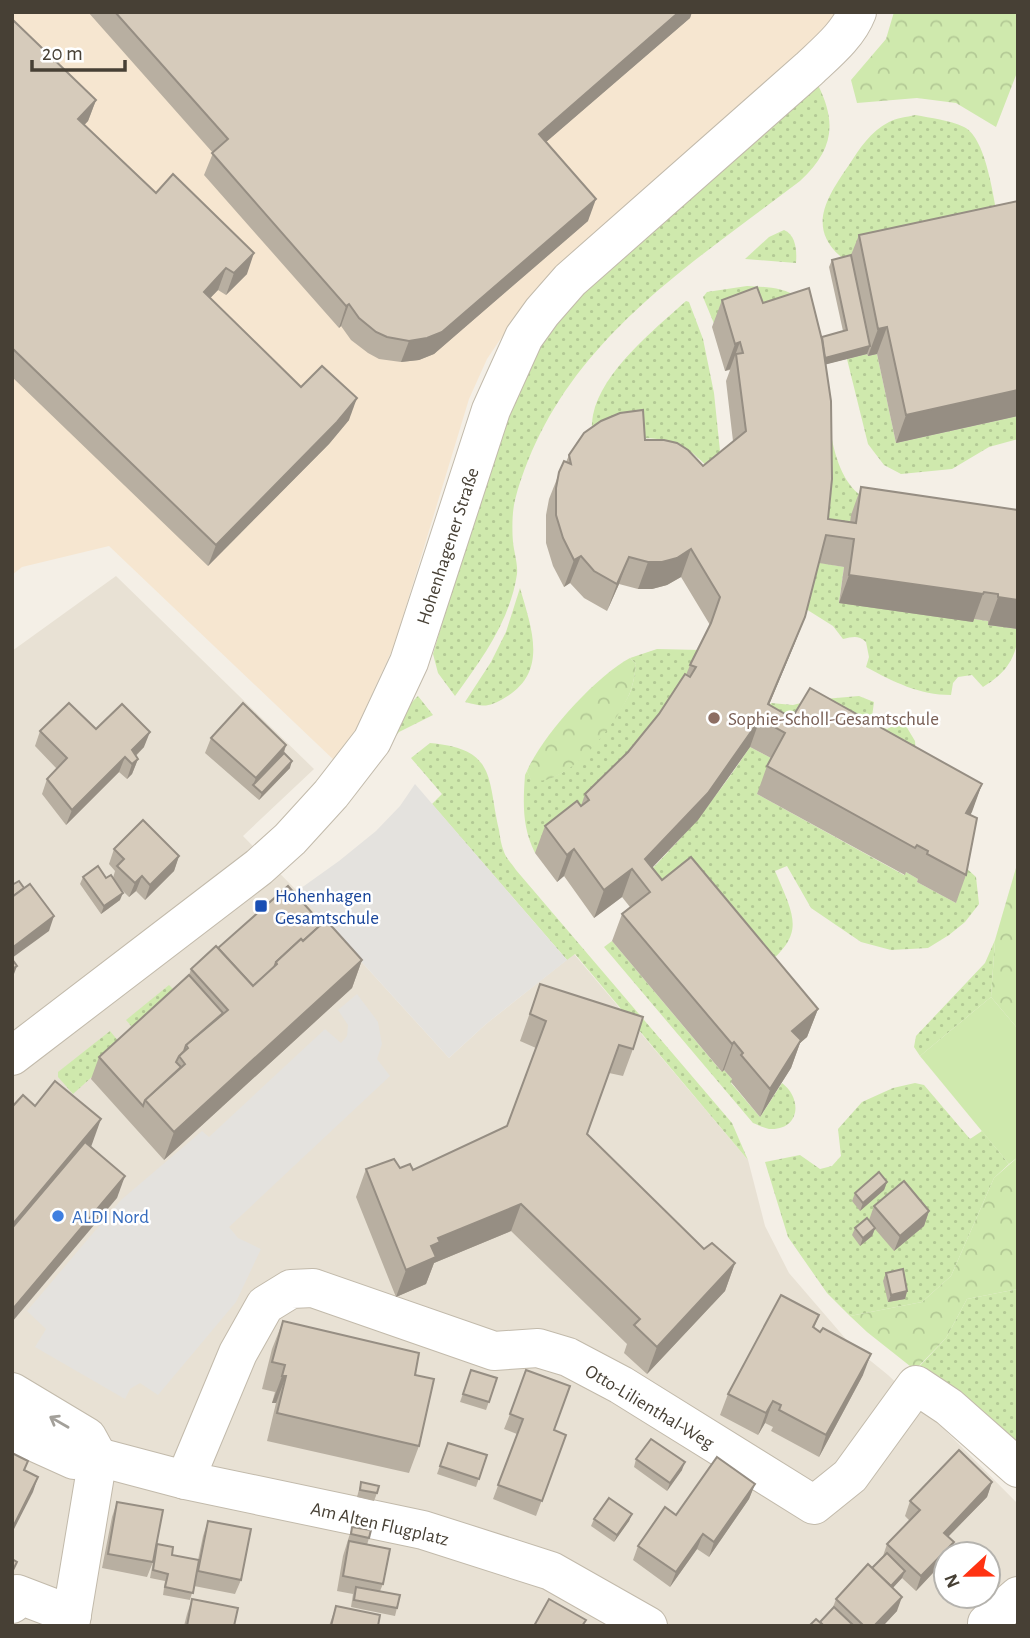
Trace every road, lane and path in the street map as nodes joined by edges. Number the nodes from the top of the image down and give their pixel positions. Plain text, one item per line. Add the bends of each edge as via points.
1 (857, 12) edge
2 (12, 1056) edge
3 (12, 1392) edge
4 (12, 1432) edge
5 (98, 1457) junction
6 (1018, 1468) edge
7 (185, 1480) junction
8 (1018, 1596) edge
9 (12, 1604) edge
10 (71, 1620) edge
11 (648, 1626) edge
12 (987, 1626) edge

1 - 2 street, Hohenhagener Straße via 835,44 809,69 570,280 524,337 491,410 409,662 355,767 258,867
5 -> 3 street via 87,1437
4 - 5 street, Am Alten Flugplatz via 74,1460
5 - 7 street, Am Alten Flugplatz
5 - 10 street
6 - 7 street, Otto-Lilienthal-Weg via 949,1407 916,1385 849,1476 814,1505 568,1357 538,1348 495,1351 313,1288 291,1289 265,1305 239,1353
7 - 11 street, Am Alten Flugplatz via 423,1530 551,1571
8 - 12 street
9 - 10 street via 17,1594

